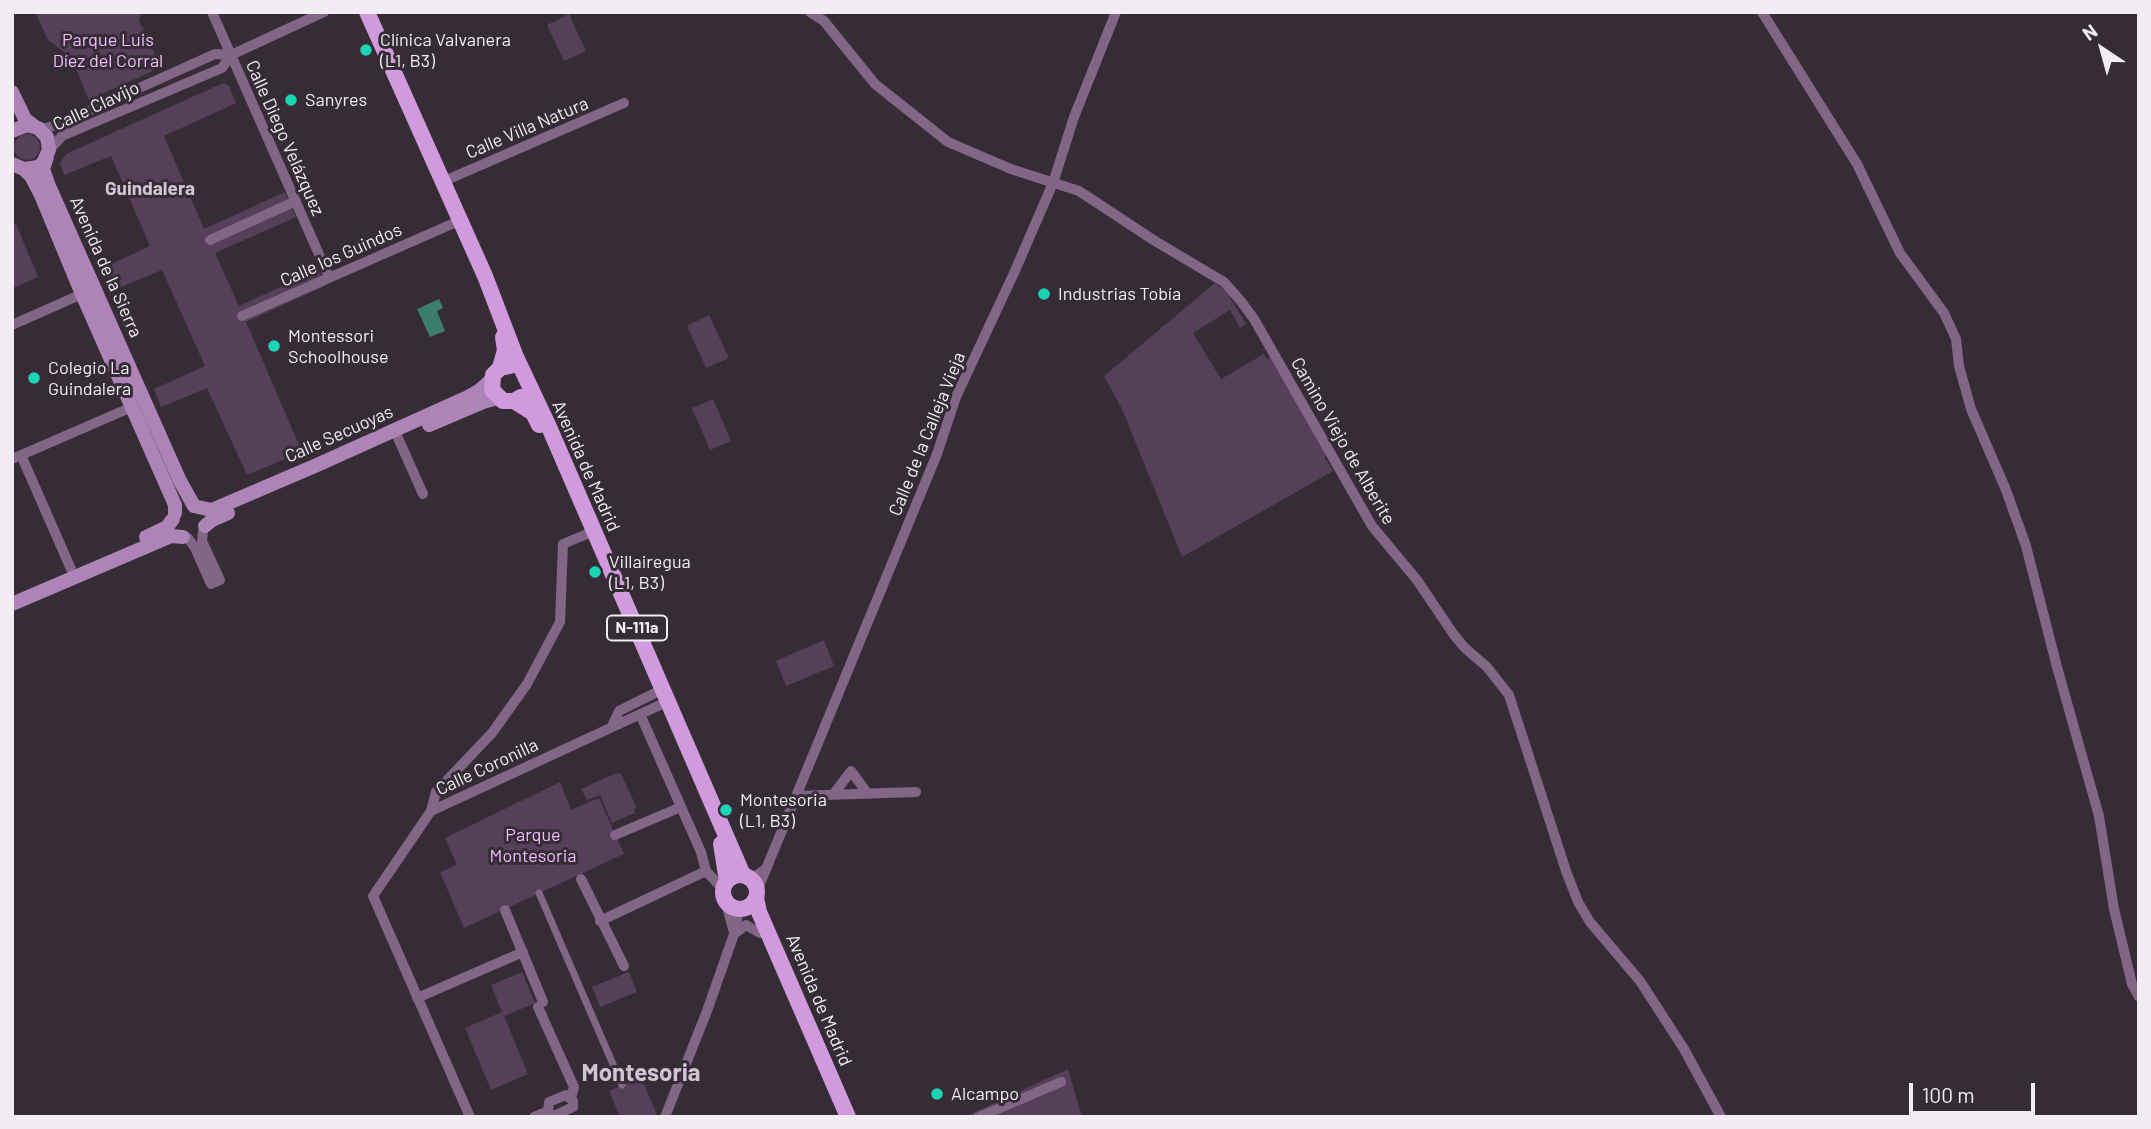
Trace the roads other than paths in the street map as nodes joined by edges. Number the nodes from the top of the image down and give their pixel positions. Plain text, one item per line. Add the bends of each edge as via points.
1 (212, 12) edge
2 (324, 12) edge
3 (358, 12) edge
4 (367, 12) edge
5 (810, 12) edge
6 (1116, 12) edge
7 (1762, 12) edge
8 (231, 55) junction
9 (12, 92) edge
10 (624, 103) dead end
11 (36, 127) junction
12 (12, 131) edge
13 (48, 153) junction
14 (16, 166) edge
15 (442, 182) junction
16 (1053, 183) junction
17 (296, 201) junction
18 (452, 224) junction
19 (210, 240) dead end
20 (329, 277) junction
21 (82, 294) junction
22 (242, 316) dead end
23 (12, 325) edge
24 (496, 374) junction
25 (525, 377) junction
26 (506, 400) junction
27 (132, 407) junction
28 (398, 438) junction
29 (17, 457) edge
30 (423, 494) dead end
31 (196, 507) junction
32 (174, 516) junction
33 (204, 529) junction
34 (587, 534) junction
35 (185, 538) junction
36 (71, 569) junction
37 (12, 594) edge
38 (12, 604) edge
39 (657, 699) junction
40 (640, 714) junction
41 (612, 726) junction
42 (916, 792) dead end
43 (868, 794) junction
44 (833, 795) junction
45 (797, 796) junction
46 (681, 807) junction
47 (431, 811) junction
48 (615, 835) dead end
49 (706, 871) junction
50 (581, 879) dead end
51 (539, 892) dead end
52 (741, 893) junction
53 (505, 910) dead end
54 (600, 920) junction
55 (760, 933) junction
56 (734, 934) junction
57 (523, 952) junction
58 (624, 966) dead end
59 (2139, 997) edge
60 (418, 998) junction
61 (1061, 1082) dead end
62 (622, 1085) dead end
63 (470, 1117) edge
64 (534, 1117) edge
65 (665, 1117) edge
66 (839, 1117) edge
67 (848, 1117) edge
68 (979, 1117) edge
69 (1721, 1117) edge

1 - 8 street, Calle Diego Velázquez
2 - 8 street, Calle Clavijo
3 - 18 main road, N-111a
4 - 15 main road, Avenida de Madrid / N-111a
5 - 16 street, Camino Viejo de Alberite via 824,21 875,84 948,142
6 - 16 street, Calle de la Calleja Vieja
7 - 59 street via 1857,163 1900,253 1944,313 1956,339 1971,409 2026,546 2099,816 2114,909
8 - 11 street, Calle Clavijo via 215,54 57,125
8 - 13 street, Calle Clavijo via 222,68 62,136
8 - 17 street, Calle Diego Velázquez
9 - 11 main road via 25,119
10 - 15 street, Calle Villa Natura
11 - 12 main road
11 - 13 main road via 47,137
13 - 14 main road via 38,167
13 - 31 main road, Avenida de la Sierra via 43,169 48,186 183,489
14 - 21 main road, Avenida de la Sierra via 31,176 41,195
15 - 25 main road, Avenida de Madrid / N-111a
16 - 45 street, Calle de la Calleja Vieja via 956,397
16 - 69 street, Camino Viejo de Alberite via 1079,191 1224,282 1254,319 1372,526 1465,648 1509,695 1578,902 1640,981
17 - 19 street
17 - 20 street, Calle Diego Velázquez
18 - 20 street, Calle los Guindos
18 - 24 main road, N-111a via 504,340
20 - 22 street, Calle los Guindos
21 - 23 street
21 - 27 main road, Avenida de la Sierra
24 - 25 main road via 510,366
24 - 26 main road, N-111a via 492,390
24 - 31 main road, Calle Secuoyas via 466,398 317,465 212,510
25 - 26 main road via 524,394
25 - 52 main road, Avenida de Madrid / N-111a
26 - 28 main road, Calle Secuoyas via 483,402
26 - 34 main road, Avenida de Madrid / N-111a via 527,408 536,418
27 - 29 street
27 - 32 main road, Avenida de la Sierra via 175,505
28 - 30 street
28 - 33 main road, Calle Secuoyas via 215,518
29 - 36 street
31 - 32 main road via 184,506
31 - 33 main road via 205,516
32 - 35 main road via 174,530
32 - 36 main road via 167,527
33 - 35 main road
33 - 35 street via 202,541 216,582
34 - 39 main road, Avenida de Madrid / N-111a
34 - 47 street via 563,544 560,622 527,684 492,733 436,792
35 - 38 main road via 171,536
36 - 37 main road
39 - 40 street, Calle Coronilla
39 - 41 street, Calle Coronilla via 619,711
39 - 52 main road, Avenida de Madrid / N-111a
40 - 41 street, Calle Coronilla
40 - 46 street
41 - 47 street, Calle Coronilla
42 - 43 street
43 - 44 street
43 - 44 street via 850,771
44 - 45 street
45 - 52 street, Calle de la Calleja Vieja via 767,867
46 - 48 street
46 - 49 street
47 - 60 street, Calle Coronilla via 373,896
49 - 52 street
49 - 54 street
50 - 54 street
51 - 62 street
52 - 55 main road, Avenida de Madrid / N-111a
52 - 56 street
52 - 67 main road, Avenida de Madrid / N-111a via 759,912
53 - 57 street
54 - 58 street
55 - 56 street via 746,925
55 - 66 main road, Avenida de Madrid / N-111a
56 - 65 street
57 - 60 street
57 - 64 street via 574,1087 570,1110
60 - 63 street
61 - 68 street

